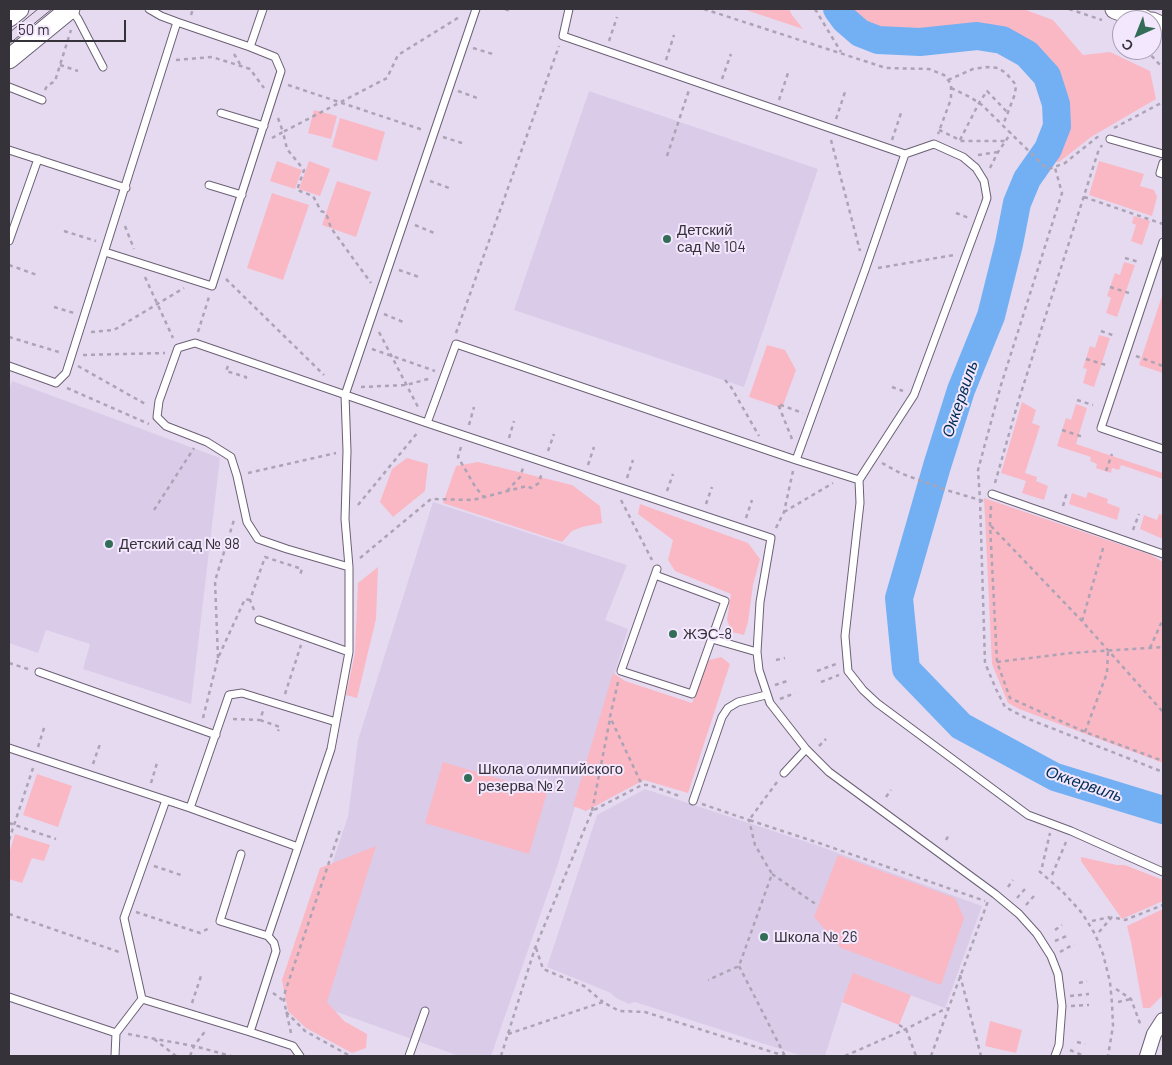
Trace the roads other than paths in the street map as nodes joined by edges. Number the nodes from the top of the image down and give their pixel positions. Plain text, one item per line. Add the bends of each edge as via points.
1 (19, 9) edge
2 (149, 9) edge
3 (263, 9) edge
4 (476, 9) edge
5 (570, 9) edge
6 (162, 12) edge
7 (71, 14) edge
8 (9, 17) edge
9 (177, 22) junction
10 (250, 47) junction
11 (9, 59) edge
12 (103, 67) dead end
13 (9, 87) edge
14 (42, 100) road end
15 (221, 113) dead end
16 (264, 126) junction
17 (1110, 139) road end
18 (9, 150) edge
19 (905, 154) junction
20 (1163, 154) edge
21 (38, 159) junction
22 (1163, 163) edge
23 (1163, 174) edge
24 (209, 185) dead end
25 (126, 188) junction
26 (242, 195) junction
27 (9, 241) edge
28 (1163, 242) edge
29 (106, 248) junction
30 (9, 366) edge
31 (346, 392) junction
32 (426, 423) junction
33 (1163, 449) edge
34 (797, 457) junction
35 (859, 480) junction
36 (992, 494) road end
37 (1163, 554) edge
38 (349, 567) junction
39 (259, 620) road end
40 (712, 639) junction
41 (349, 652) junction
42 (757, 652) junction
43 (39, 672) road end
44 (766, 695) junction
45 (336, 722) junction
46 (216, 735) junction
47 (9, 748) edge
48 (806, 749) junction
49 (784, 773) road end
50 (166, 800) junction
51 (693, 801) road end
52 (190, 808) junction
53 (298, 847) junction
54 (241, 854) dead end
55 (1163, 872) edge
56 (268, 936) junction
57 (9, 997) edge
58 (142, 999) junction
59 (425, 1011) dead end
60 (1163, 1020) edge
61 (116, 1032) junction
62 (250, 1032) junction
63 (115, 1056) edge
64 (300, 1056) edge
65 (409, 1056) edge
66 (1055, 1056) edge
67 (1147, 1056) edge

1 - 8 main road
2 - 6 lane
3 - 10 lane
4 - 31 lane
5 - 19 lane via 563,36
6 - 9 lane
7 - 11 main road
7 - 12 lane via 78,19
9 - 10 lane
9 - 25 lane
10 - 16 lane via 275,57 281,71
13 - 14 lane
15 - 16 lane
16 - 26 lane
17 - 20 lane
18 - 21 lane
19 - 34 lane
19 - 35 lane via 934,144 963,157 976,168 984,181 987,198 914,396
21 - 25 lane
21 - 27 lane
22 - 23 lane via 1160,172
24 - 26 lane
25 - 29 lane
26 - 29 lane via 212,286 139,263
28 - 33 lane via 1101,428
29 - 30 lane via 66,373 56,383
31 - 32 lane
31 - 38 lane
31 - 38 lane via 195,343 177,350 159,401 157,417 166,426 207,442 231,457 247,522 258,539
32 - 34 lane via 456,344
32 - 42 lane via 771,538 760,602
34 - 35 lane
35 - 55 lane via 860,503 845,636 848,671 877,703 1028,815
36 - 37 lane
38 - 41 lane
39 - 41 lane
40 - 40 lane via 725,601 656,572 621,671 692,694
40 - 42 lane
41 - 45 lane
42 - 44 lane
43 - 46 lane
44 - 48 lane via 776,714
44 - 51 lane via 738,702 722,716
45 - 46 lane via 242,693 229,695
45 - 53 lane via 331,749
46 - 52 lane
47 - 50 lane
48 - 49 lane
48 - 66 lane via 830,772 1024,919 1045,946 1058,974 1062,1006
50 - 52 lane
50 - 58 lane via 124,918
52 - 53 lane
53 - 56 lane
54 - 56 lane via 220,921
56 - 62 lane via 276,951
57 - 61 lane
58 - 61 lane
58 - 62 lane
59 - 65 lane
60 - 67 street via 1154,1034
61 - 63 lane
62 - 64 lane via 293,1046

